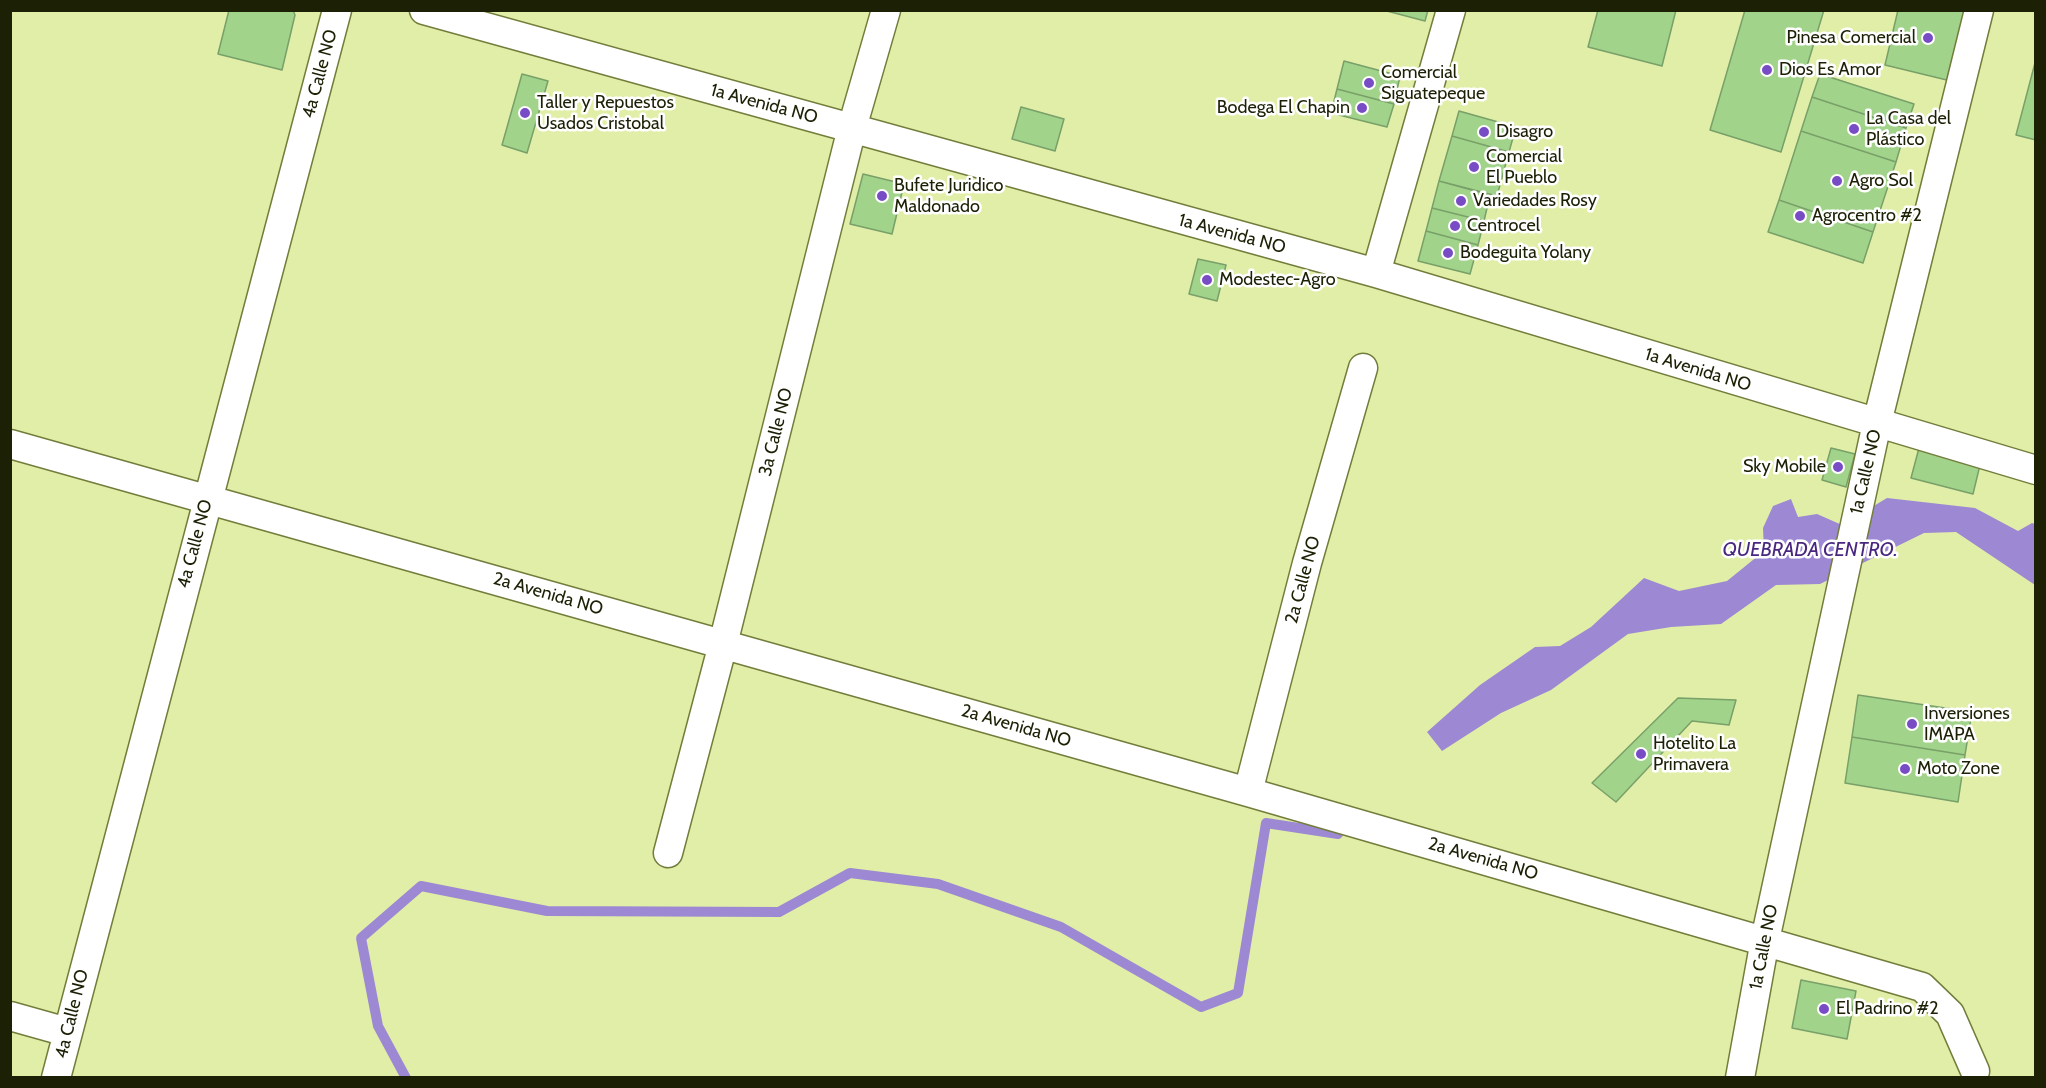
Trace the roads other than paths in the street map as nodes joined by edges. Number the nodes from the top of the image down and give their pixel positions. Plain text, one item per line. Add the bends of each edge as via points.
1 (337, 10) edge
2 (424, 10) edge
3 (886, 10) edge
4 (1451, 10) edge
5 (1979, 10) edge
6 (852, 128) junction
7 (1376, 273) junction
8 (1363, 368) dead end
9 (1877, 423) junction
10 (10, 444) edge
11 (2036, 471) edge
12 (207, 499) junction
13 (723, 644) junction
14 (1248, 792) junction
15 (668, 853) dead end
16 (1765, 940) junction
17 (10, 1016) edge
18 (67, 1032) junction
19 (1975, 1071) dead end
20 (56, 1077) edge
21 (1740, 1077) edge

1 - 12 street, 4a Calle NO
2 - 6 street, 1a Avenida NO
3 - 6 street, 3a Calle NO
4 - 7 street
5 - 9 street, 1a Calle NO
6 - 7 street, 1a Avenida NO
6 - 13 street, 3a Calle NO
7 - 9 street, 1a Avenida NO
8 - 14 street, 2a Calle NO via 1306,563
9 - 11 street, 1a Avenida NO
9 - 16 street, 1a Calle NO
10 - 12 street, 2a Avenida NO
12 - 13 street, 2a Avenida NO
12 - 18 street, 4a Calle NO
13 - 14 street, 2a Avenida NO
13 - 15 street, 3a Calle NO
14 - 16 street, 2a Avenida NO
16 - 19 street, 2a Avenida NO via 1922,987 1950,1014
16 - 21 street, 1a Calle NO
17 - 18 street
18 - 20 street, 4a Calle NO

